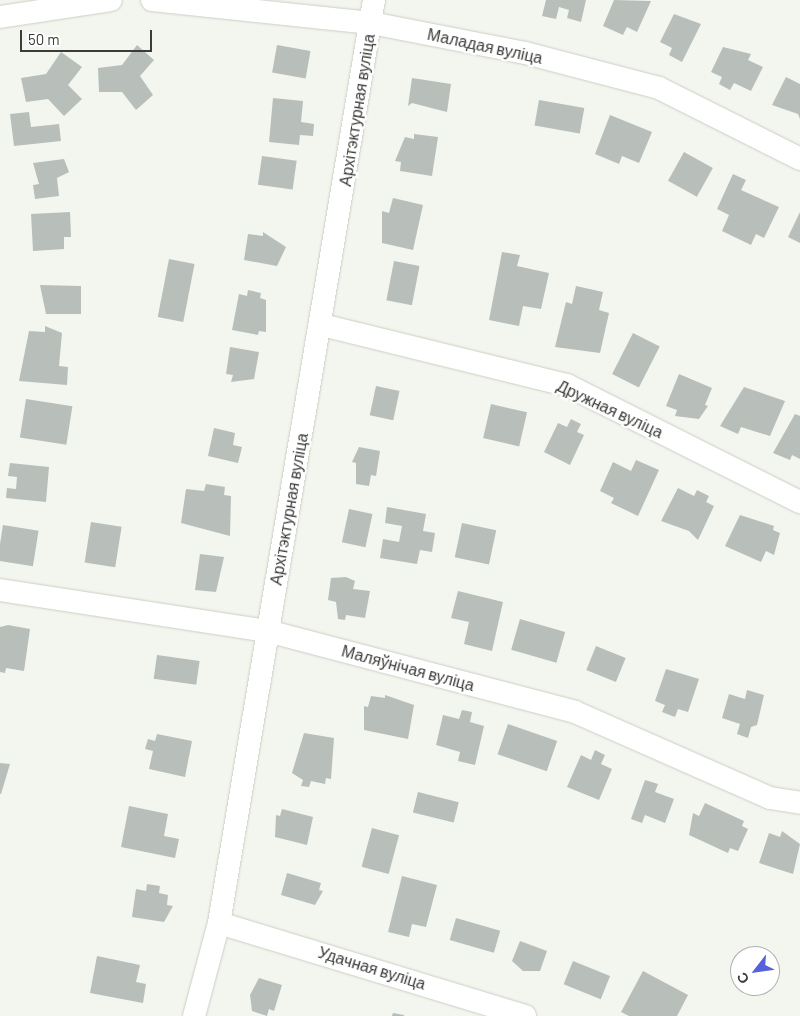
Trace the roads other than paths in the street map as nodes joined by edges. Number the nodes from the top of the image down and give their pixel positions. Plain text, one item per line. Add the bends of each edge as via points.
1 (111, 0) edge
2 (152, 0) edge
3 (374, 0) edge
4 (0, 17) edge
5 (371, 23) junction
6 (800, 159) edge
7 (322, 325) junction
8 (800, 502) edge
9 (0, 590) edge
10 (267, 631) junction
11 (800, 803) edge
12 (219, 923) junction
13 (194, 1016) edge
14 (525, 1016) edge

1 - 4 street
2 - 5 street, Маладая вуліца
3 - 5 street, Архітэктурная вуліца
5 - 6 street, Маладая вуліца via 525,53 659,88
5 - 7 street, Архітэктурная вуліца
7 - 8 street, Дружная вуліца via 567,386
7 - 10 street, Архітэктурная вуліца
9 - 10 street, Маляўнічая вуліца
10 - 11 street, Маляўнічая вуліца via 575,712 770,798
10 - 12 street, Архітэктурная вуліца
12 - 13 street, Архітэктурная вуліца
12 - 14 street, Удачная вуліца

